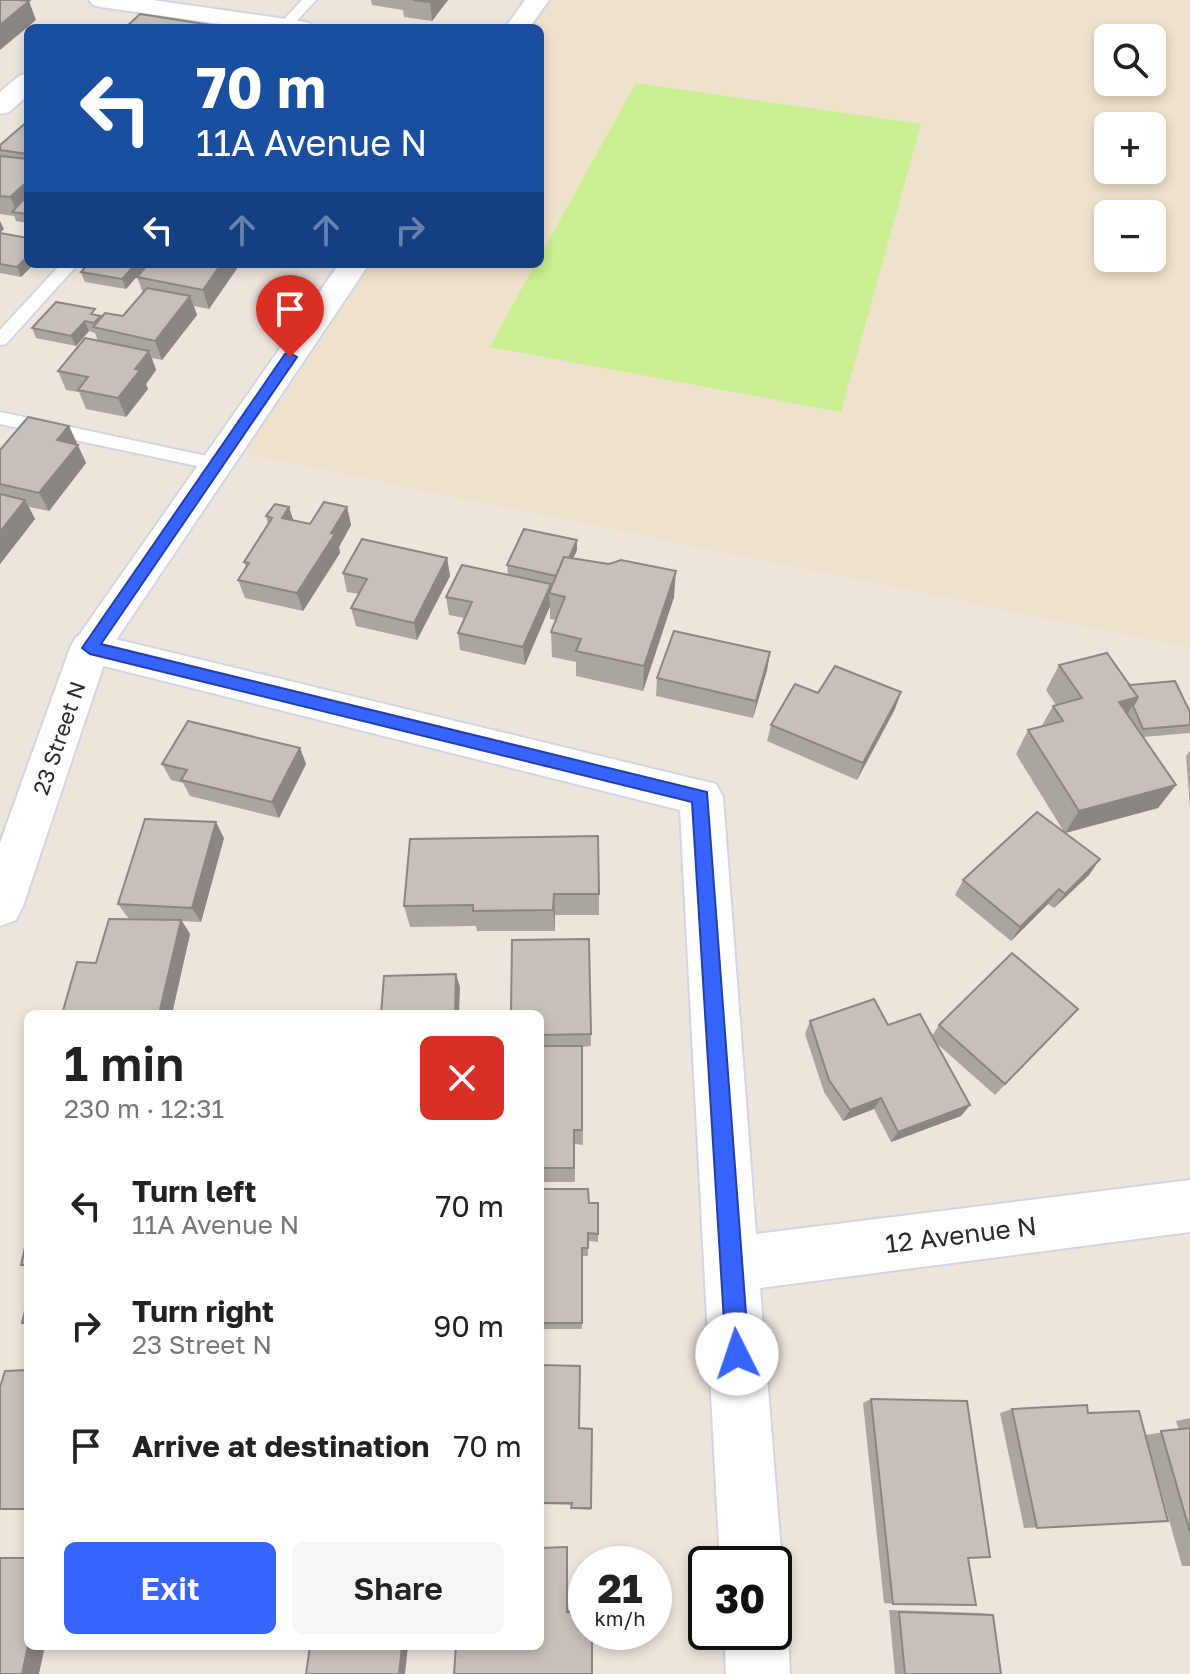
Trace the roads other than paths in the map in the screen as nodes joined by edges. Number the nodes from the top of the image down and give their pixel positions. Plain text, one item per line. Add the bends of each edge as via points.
1 (309, 0) edge
2 (537, 0) edge
3 (104, 7) edge
4 (262, 24) edge
5 (292, 24) edge
6 (520, 24) edge
7 (66, 268) edge
8 (351, 268) edge
9 (0, 340) edge
10 (0, 418) edge
11 (216, 464) junction
12 (90, 648) junction
13 (0, 906) edge
14 (1190, 1206) edge
15 (732, 1264) junction
16 (750, 1546) edge
17 (757, 1650) edge
18 (758, 1674) edge

1 - 5 lane
2 - 6 street
3 - 4 street
7 - 9 lane
8 - 11 street, 23 Street N
10 - 11 lane
11 - 12 street, 23 Street N
12 - 13 street, 23 Street N
12 - 15 street via 701,797
14 - 15 street, 12 Avenue N
15 - 16 street
17 - 18 street

